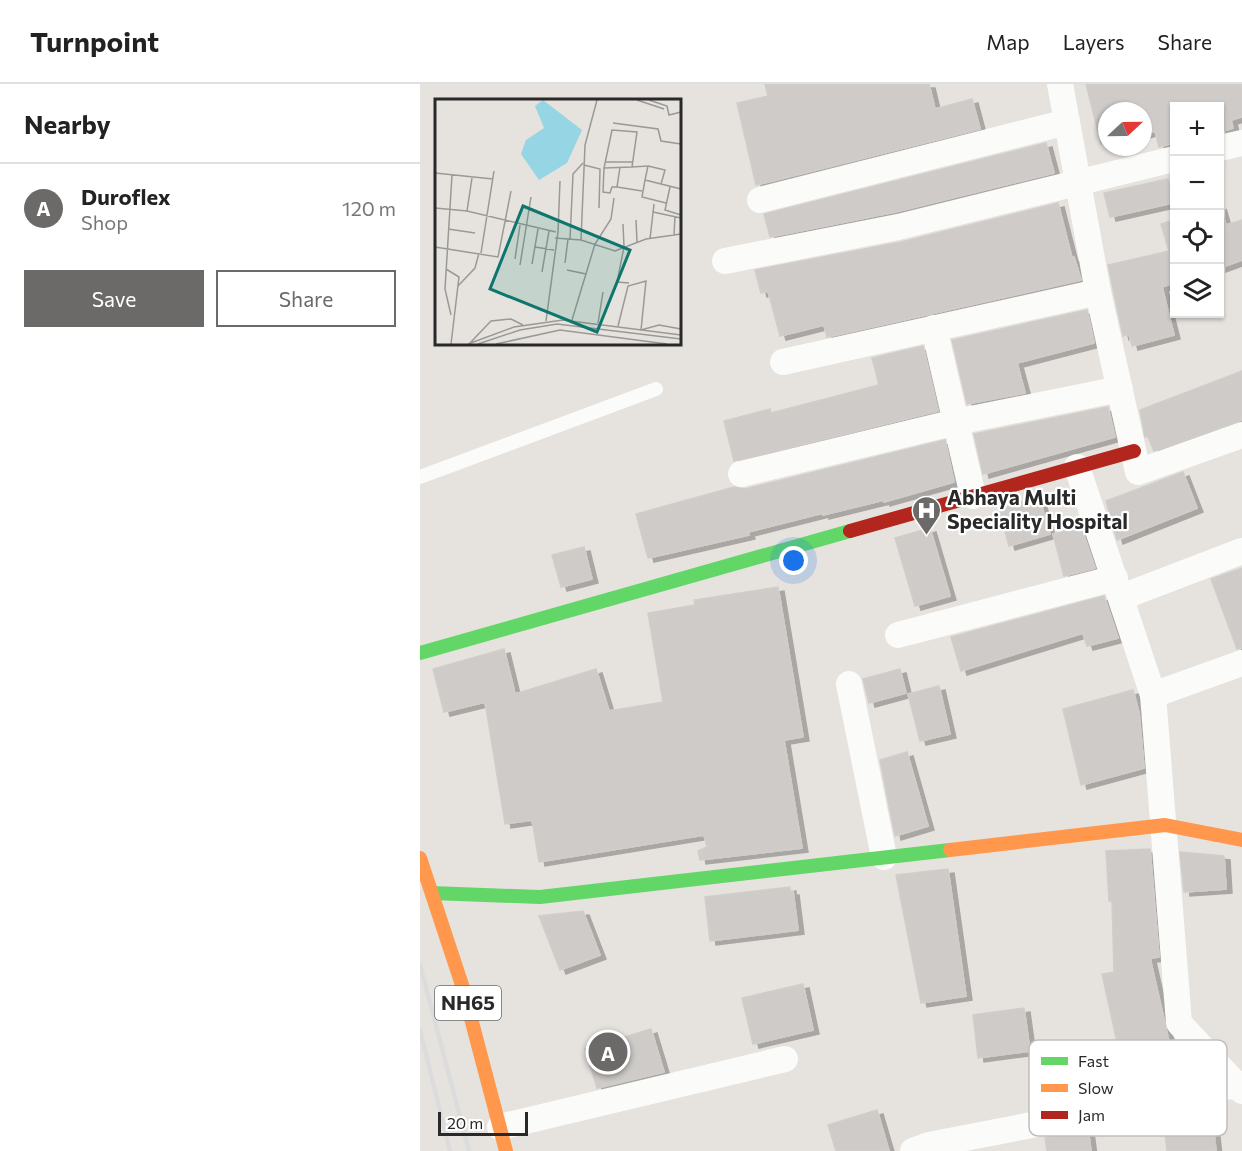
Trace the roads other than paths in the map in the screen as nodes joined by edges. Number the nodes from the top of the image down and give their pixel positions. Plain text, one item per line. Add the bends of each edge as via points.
1 (1060, 84) edge
2 (1067, 122) junction
3 (1242, 143) edge
4 (1224, 147) edge
5 (1170, 160) edge
6 (1078, 182) junction
7 (760, 200) dead end
8 (725, 261) dead end
9 (1098, 292) junction
10 (934, 328) junction
11 (783, 362) dead end
12 (656, 389) dead end
13 (1120, 389) junction
14 (956, 422) junction
15 (1242, 435) edge
16 (1134, 451) junction
17 (1077, 467) junction
18 (741, 474) dead end
19 (420, 477) edge
20 (973, 496) junction
21 (1242, 551) edge
22 (1119, 587) junction
23 (898, 635) dead end
24 (420, 653) edge
25 (1242, 663) edge
26 (849, 684) dead end
27 (1153, 695) junction
28 (1165, 825) junction
29 (1242, 840) edge
30 (884, 857) junction
31 (420, 858) edge
32 (432, 893) junction
33 (1195, 1040) edge
34 (785, 1059) dead end
35 (1227, 1073) edge
36 (1241, 1087) edge
37 (1029, 1126) edge
38 (503, 1139) edge
39 (913, 1151) edge

1 - 2 street
2 - 6 street
2 - 7 street
3 - 4 street
5 - 6 street
6 - 8 street via 898,227
6 - 9 street
9 - 10 street
9 - 13 street
10 - 11 street
10 - 14 street
12 - 19 lane
13 - 14 street
13 - 16 street
14 - 18 street
14 - 20 street
15 - 16 street via 1138,472
16 - 17 main road
17 - 20 main road
17 - 22 street
20 - 24 main road
21 - 22 street
22 - 23 street
22 - 27 street
25 - 27 street
26 - 30 street
27 - 28 street
28 - 29 main road
28 - 30 main road
28 - 33 street via 1179,1023
30 - 32 main road via 540,897
31 - 32 main road, NH65
32 - 38 main road, NH65 via 463,988
34 - 38 street
35 - 36 street
37 - 39 street

